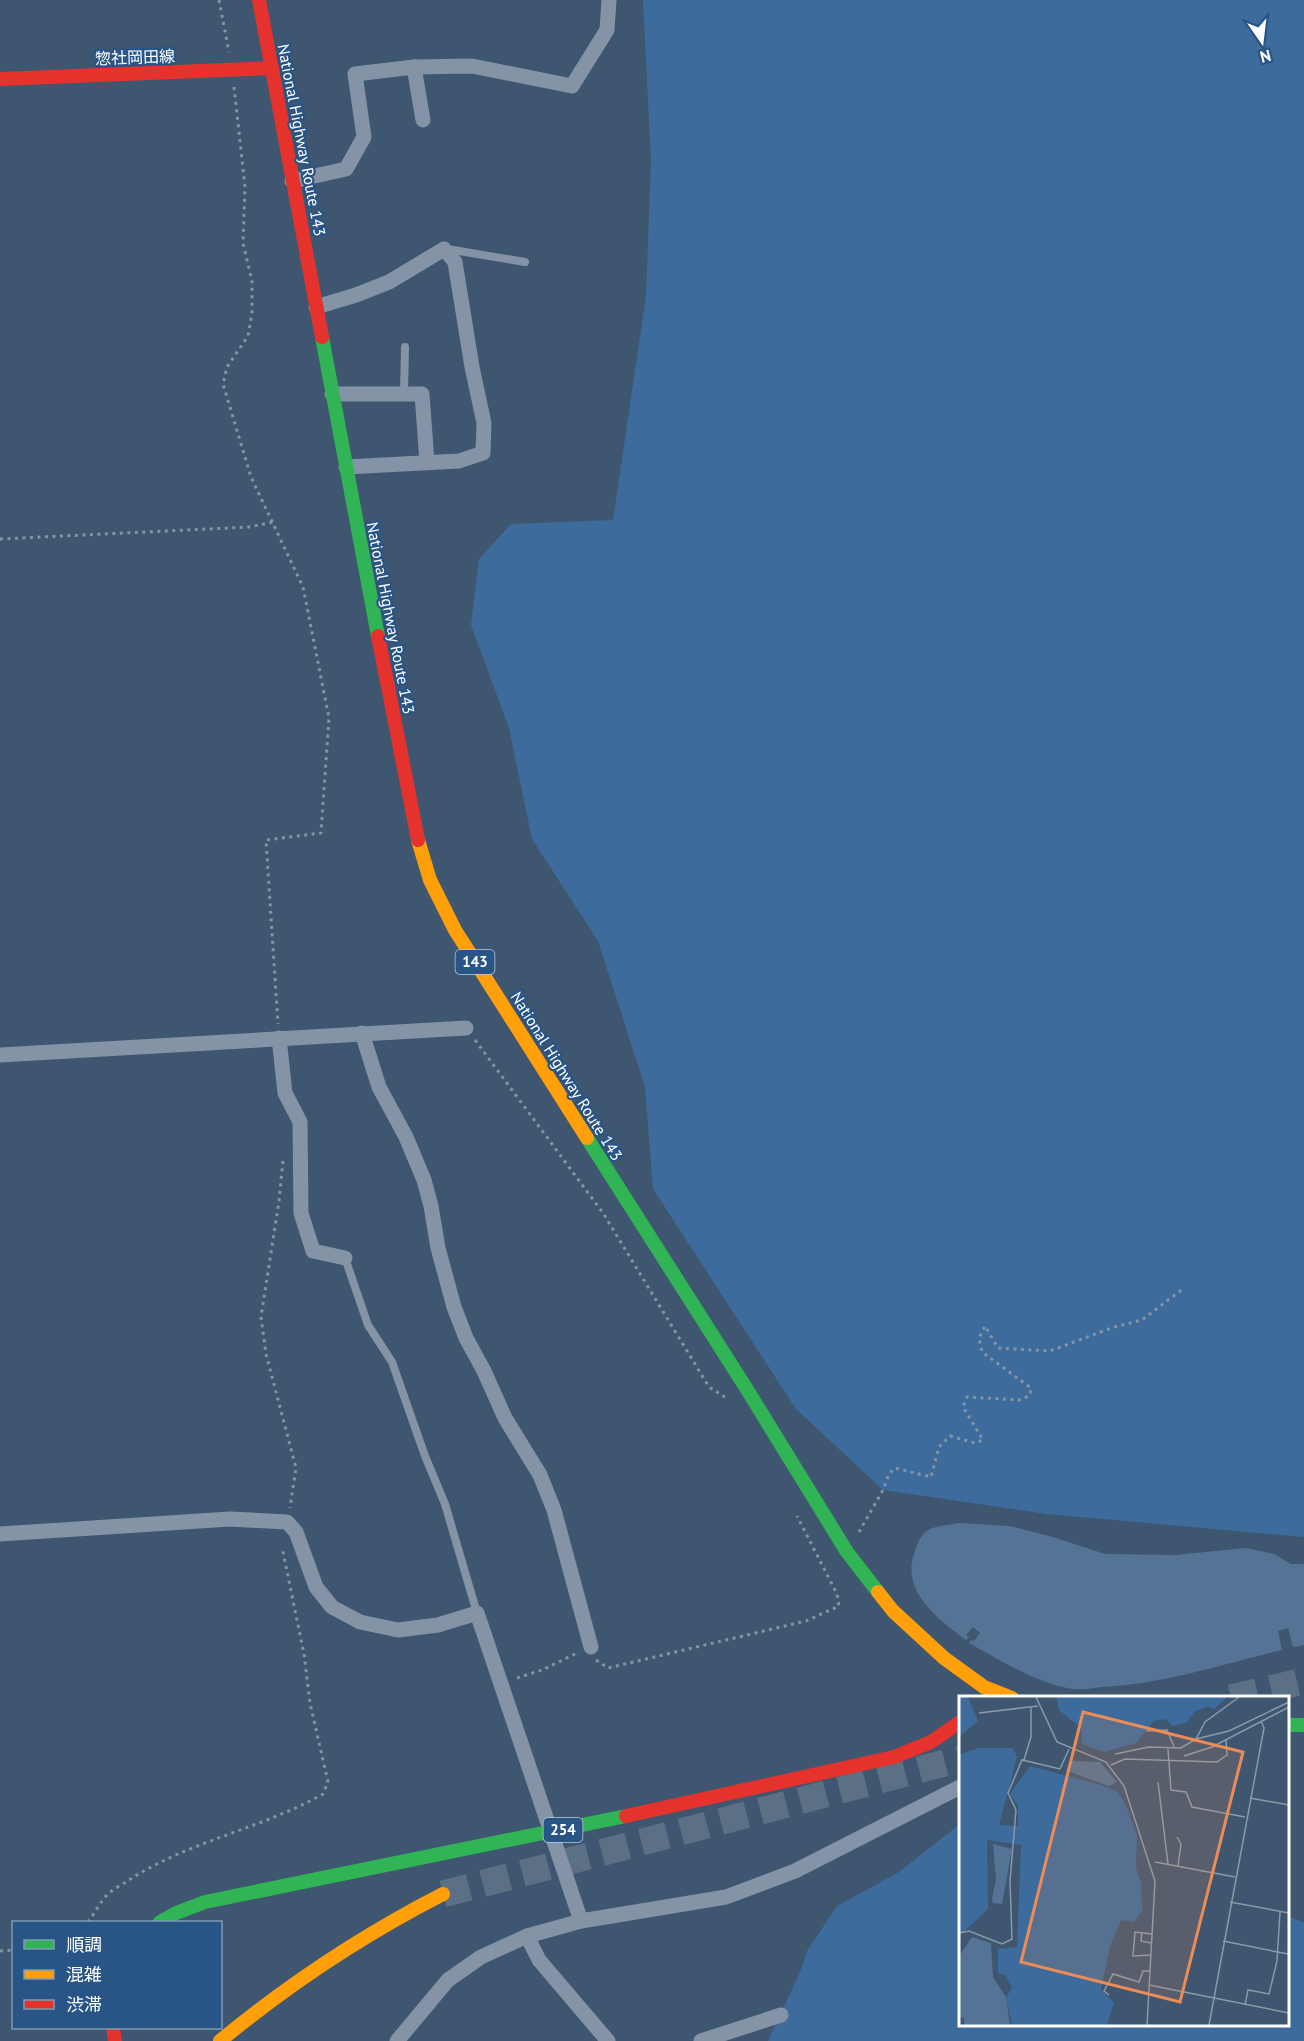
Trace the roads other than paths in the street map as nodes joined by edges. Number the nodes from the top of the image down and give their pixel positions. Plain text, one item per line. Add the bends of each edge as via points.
1 (259, 0) edge
2 (609, 0) edge
3 (414, 67) junction
4 (272, 68) junction
5 (0, 79) edge
6 (423, 120) dead end
7 (292, 181) junction
8 (444, 249) junction
9 (525, 262) dead end
10 (316, 307) junction
11 (405, 347) dead end
12 (332, 394) junction
13 (404, 394) junction
14 (427, 462) junction
15 (346, 467) junction
16 (466, 1028) road end
17 (362, 1033) junction
18 (279, 1038) junction
19 (0, 1055) edge
20 (345, 1258) joint
21 (0, 1534) edge
22 (477, 1613) junction
23 (591, 1647) road end
24 (982, 1692) edge
25 (1002, 1696) edge
26 (959, 1723) edge
27 (959, 1788) edge
28 (552, 1833) junction
29 (443, 1893) tunnel mouth
30 (163, 1921) edge
31 (581, 1921) junction
32 (528, 1936) junction
33 (781, 2014) dead end
34 (220, 2041) edge
35 (397, 2041) edge
36 (608, 2041) edge
37 (701, 2041) edge

1 - 4 main road, National Highway Route 143 / 143
2 - 3 street via 607,30 572,86 472,66
3 - 6 street
3 - 7 street via 355,75 364,137 346,169
4 - 5 main road, 惣社岡田線
4 - 7 main road, National Highway Route 143 / 143
7 - 10 main road, National Highway Route 143 / 143
8 - 9 lane
8 - 10 street via 388,282
8 - 14 street via 455,262 484,423 483,453 459,461
10 - 12 main road, National Highway Route 143 / 143
11 - 13 lane
12 - 13 street
12 - 15 main road, National Highway Route 143 / 143
13 - 14 street via 422,394
14 - 15 street
15 - 24 main road, National Highway Route 143 / 143 via 414,828 430,880 455,930 847,1552 893,1611
16 - 17 street
17 - 18 street
17 - 23 street via 379,1087 424,1180 438,1248 466,1338 505,1418 540,1475 554,1510
18 - 19 street
18 - 20 street via 285,1093 300,1122 301,1213 313,1251
20 - 22 lane via 368,1325 392,1362 445,1504
21 - 22 street via 230,1520 287,1522 296,1532 316,1587 332,1607 360,1622 398,1630
22 - 28 street
24 - 25 main road, National Highway Route 143 / 143
26 - 28 main road, 254 via 931,1742 894,1757
27 - 31 street via 795,1871 726,1897
28 - 30 main road, 254 via 205,1902
28 - 31 street
29 - 34 main road via 300,1977
31 - 32 street
32 - 35 street via 481,1957 448,1980
32 - 36 street via 539,1960
33 - 37 street

